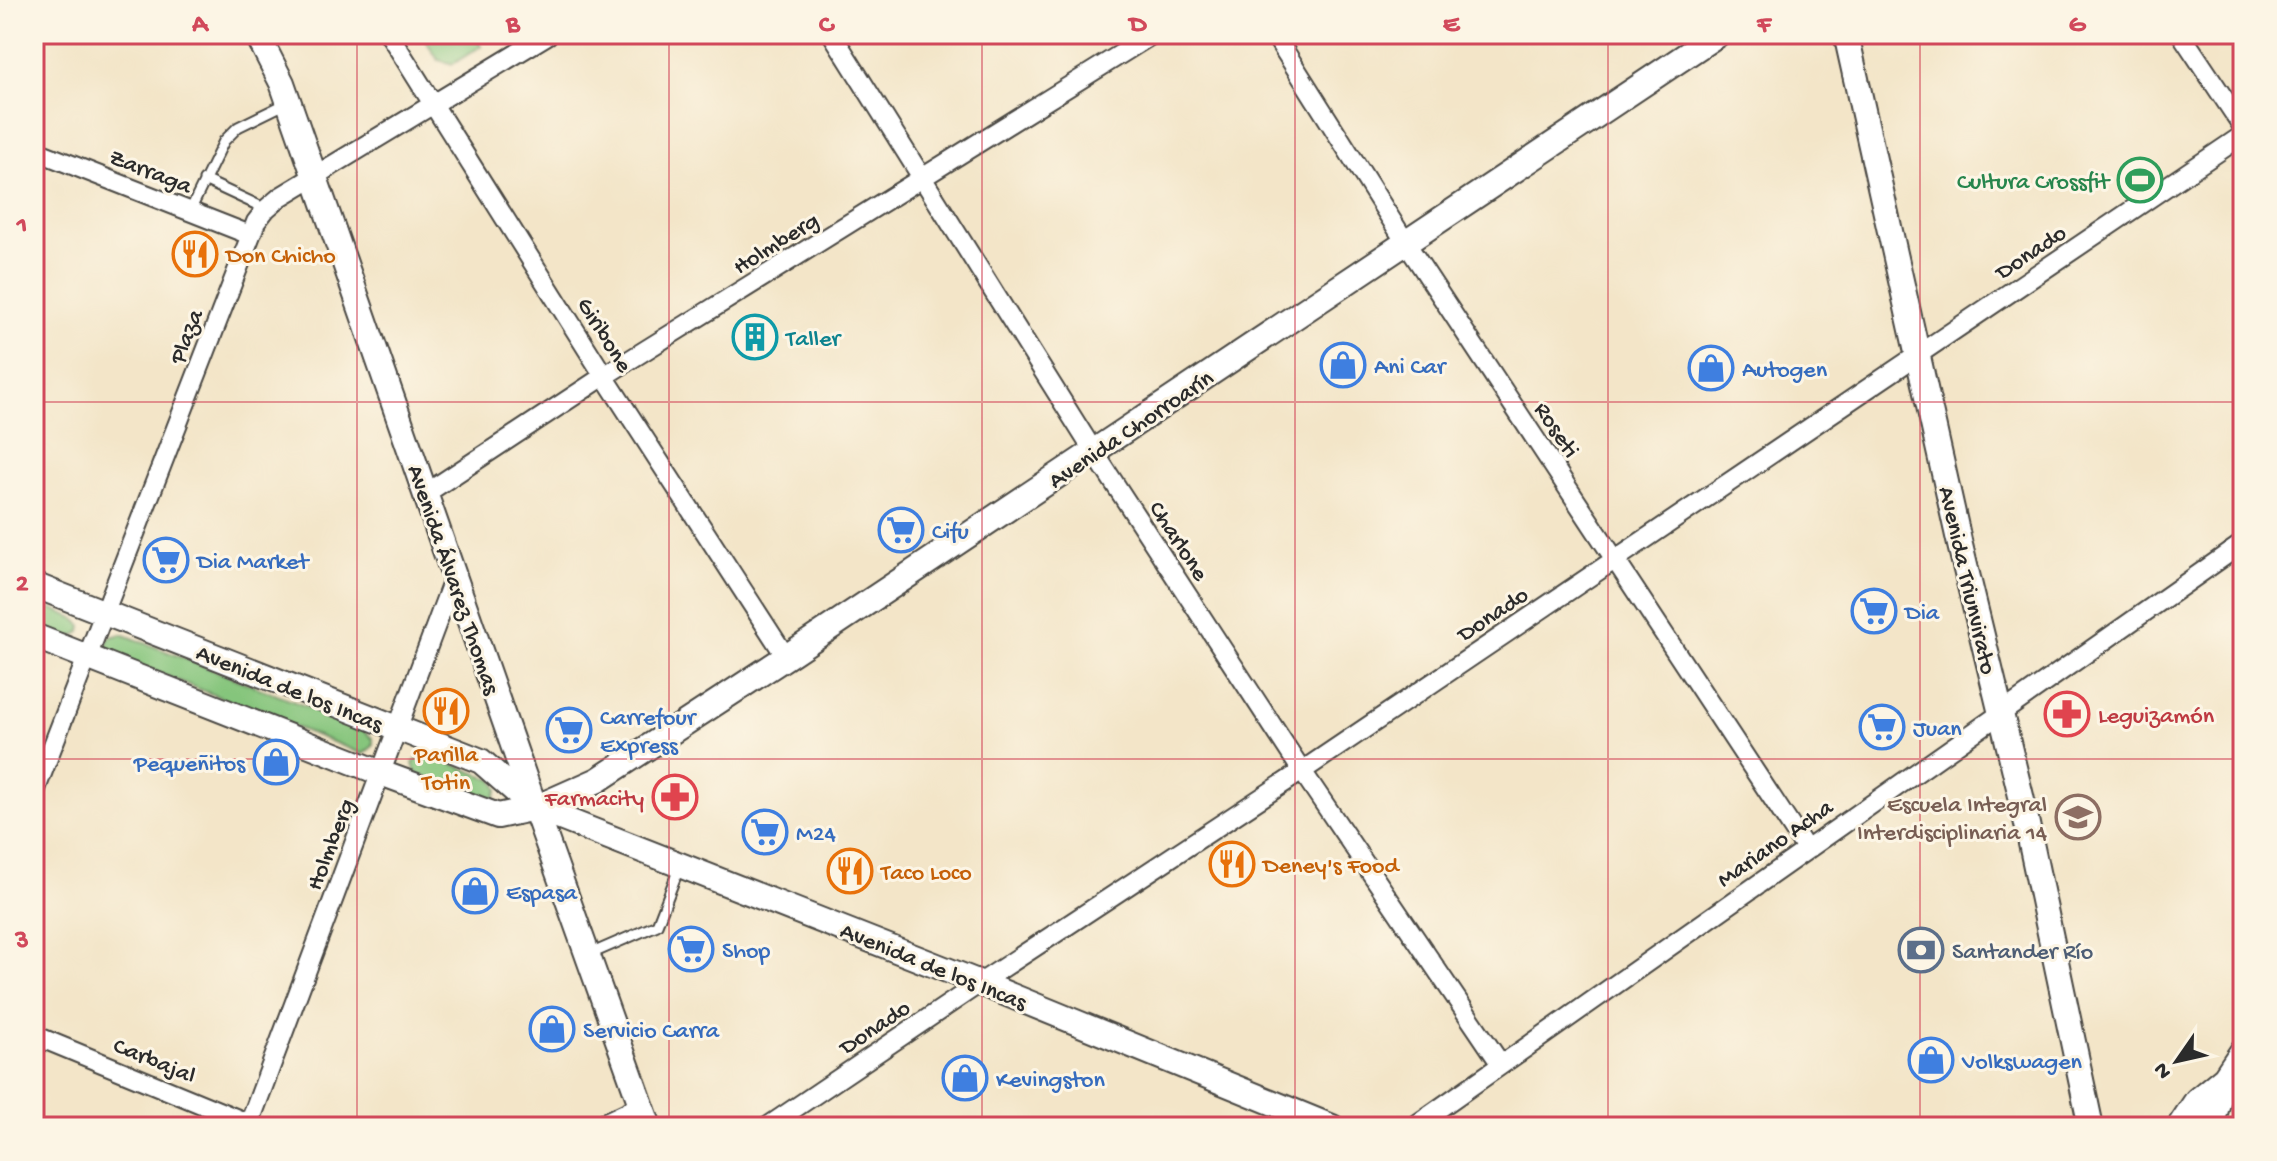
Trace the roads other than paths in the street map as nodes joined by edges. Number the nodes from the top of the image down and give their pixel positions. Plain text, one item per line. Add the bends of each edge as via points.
1 (257, 34) edge
2 (389, 34) edge
3 (549, 34) edge
4 (832, 34) edge
5 (1153, 34) edge
6 (1274, 34) edge
7 (1718, 34) edge
8 (1846, 34) edge
9 (2181, 34) edge
10 (289, 103) junction
11 (435, 106) junction
12 (2243, 127) edge
13 (2243, 135) edge
14 (34, 150) edge
15 (314, 177) junction
16 (922, 179) junction
17 (204, 180) junction
18 (266, 209) junction
19 (190, 211) junction
20 (250, 235) junction
21 (1406, 243) junction
22 (1917, 357) junction
23 (604, 376) junction
24 (1094, 452) junction
25 (425, 494) junction
26 (2243, 543) edge
27 (1615, 560) junction
28 (454, 577) junction
29 (34, 585) edge
30 (104, 613) junction
31 (34, 636) edge
32 (87, 656) junction
33 (786, 657) junction
34 (2001, 712) junction
35 (397, 729) junction
36 (1302, 771) junction
37 (381, 773) junction
38 (34, 794) edge
39 (535, 808) junction
40 (1806, 849) junction
41 (680, 866) junction
42 (588, 955) junction
43 (980, 983) junction
44 (34, 1035) edge
45 (2243, 1050) edge
46 (1500, 1063) junction
47 (2225, 1077) junction
48 (646, 1116) edge
49 (252, 1126) edge
50 (600, 1127) edge
51 (767, 1127) edge
52 (1332, 1127) edge
53 (1413, 1127) edge
54 (2091, 1127) edge
55 (2179, 1127) edge
56 (2207, 1127) edge

1 - 10 main road, Avenida Álvarez Thomas
2 - 11 street, Giribone
3 - 11 street, Plaza
4 - 16 street, Charlone
5 - 16 street, Holmberg
6 - 21 street, Roseti
7 - 21 main road, Avenida Chorroarín
8 - 22 main road, Avenida Triunvirato
9 - 12 street
10 - 15 main road, Avenida Álvarez Thomas
10 - 17 lane via 238,127 224,141
11 - 15 street, Plaza
11 - 23 street, Giribone
13 - 22 street, Donado
14 - 19 street, Zarraga
15 - 18 street, Plaza
15 - 25 main road, Avenida Álvarez Thomas
16 - 23 street, Holmberg
16 - 24 street, Charlone
17 - 18 lane
17 - 19 lane
18 - 20 street, Plaza
19 - 20 street, Zarraga
20 - 30 street, Plaza
21 - 24 main road, Avenida Chorroarín
21 - 27 street, Roseti
22 - 27 street, Donado
22 - 34 main road, Avenida Triunvirato
23 - 25 street, Holmberg
23 - 33 street, Giribone
24 - 33 main road, Avenida Chorroarín
24 - 36 street, Charlone
25 - 28 main road, Avenida Álvarez Thomas
26 - 34 street, Mariano Acha
27 - 36 street, Donado
27 - 40 street, Roseti
28 - 35 street, Holmberg
28 - 39 main road, Avenida Álvarez Thomas
29 - 30 main road, Avenida de los Incas
30 - 32 street, Plaza
30 - 35 main road, Avenida de los Incas
31 - 32 main road, Avenida de los Incas
32 - 37 main road, Avenida de los Incas
32 - 38 street, Plaza
33 - 39 main road, Avenida Chorroarín via 598,780
34 - 40 street, Mariano Acha
34 - 54 main road, Avenida Triunvirato
35 - 37 street, Holmberg
35 - 39 main road, Avenida de los Incas via 481,761
36 - 43 street, Donado
36 - 46 street, Charlone
37 - 39 main road, Avenida de los Incas via 498,816
37 - 49 street, Holmberg
39 - 41 main road, Avenida de los Incas
39 - 42 main road, Avenida Álvarez Thomas
40 - 46 street, Mariano Acha
41 - 42 lane via 657,925
41 - 43 main road, Avenida de los Incas
42 - 48 main road, Avenida Álvarez Thomas
43 - 51 street, Donado
43 - 52 main road, Avenida de los Incas
44 - 49 street, Carbajal
45 - 47 main road
46 - 53 street, Mariano Acha
47 - 55 main road via 2197,1100
47 - 56 main road
48 - 50 street

